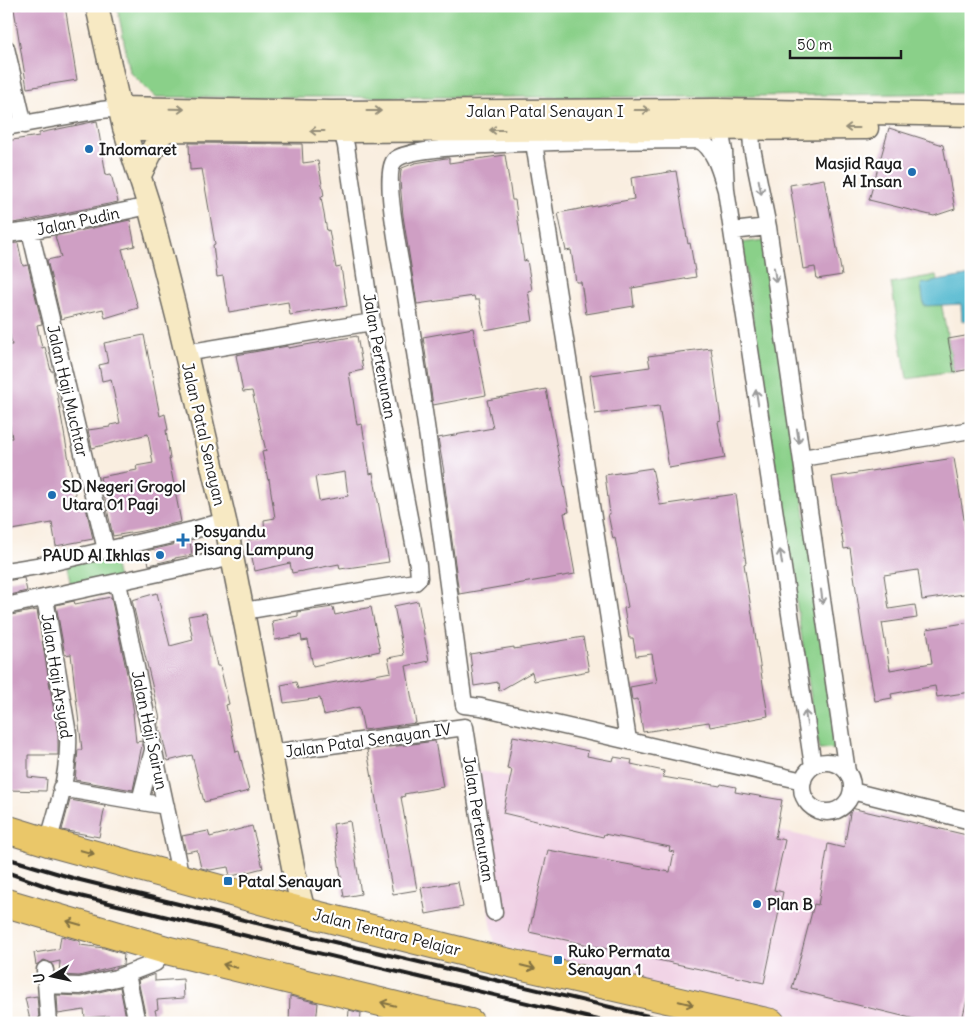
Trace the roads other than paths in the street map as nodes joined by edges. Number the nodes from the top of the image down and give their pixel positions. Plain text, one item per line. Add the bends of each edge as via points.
1 (97, 6) edge
2 (107, 6) edge
3 (6, 48) edge
4 (971, 115) edge
5 (718, 119) junction
6 (750, 119) junction
7 (127, 124) junction
8 (24, 125) junction
9 (6, 127) edge
10 (971, 128) edge
11 (166, 130) junction
12 (342, 131) junction
13 (534, 143) junction
14 (140, 175) junction
15 (726, 190) junction
16 (149, 206) junction
17 (768, 227) junction
18 (30, 231) junction
19 (732, 231) junction
20 (6, 234) edge
21 (372, 322) junction
22 (185, 354) junction
23 (971, 430) edge
24 (802, 458) junction
25 (225, 521) junction
26 (106, 550) junction
27 (232, 557) junction
28 (6, 571) edge
29 (118, 583) junction
30 (45, 598) junction
31 (6, 606) edge
32 (244, 612) junction
33 (465, 727) joint
34 (628, 740) junction
35 (154, 748) junction
36 (271, 753) junction
37 (813, 766) junction
38 (848, 772) junction
39 (803, 781) junction
40 (61, 788) junction
41 (852, 791) junction
42 (140, 801) junction
43 (166, 806) junction
44 (971, 821) edge
45 (6, 829) edge
46 (48, 842) junction
47 (294, 872) junction
48 (182, 878) junction
49 (6, 903) edge
50 (270, 903) junction
51 (304, 912) junction
52 (494, 912) dead end
53 (166, 950) junction
54 (127, 974) junction
55 (428, 1019) edge
56 (49, 1023) edge
57 (137, 1023) edge
58 (470, 1023) edge
59 (771, 1023) edge

1 - 7 main road, Jalan Patal Senayan
2 - 7 main road, Jalan Patal Senayan
3 - 8 street
4 - 6 main road, Jalan Patal Senayan I
5 - 6 main road, Jalan Patal Senayan I
7 -> 5 main road, Jalan Patal Senayan I via 331,112
5 -> 12 main road, Jalan Patal Senayan I
5 - 15 street
10 -> 6 main road, Jalan Patal Senayan I
6 -> 17 street via 752,148
7 - 8 street via 101,110
7 - 11 main road, Jalan Patal Senayan I
7 - 14 main road, Jalan Patal Senayan
8 - 9 street
12 -> 11 main road, Jalan Patal Senayan I
11 - 14 main road via 159,137
12 - 21 street, Jalan Pertenunan
13 - 15 street via 699,140 707,146
13 - 34 street
13 - 34 street via 457,147 402,155 394,160 390,171 393,215 420,373 464,705
14 - 16 main road, Jalan Patal Senayan
15 - 19 street
16 - 18 street, Jalan Pudin
16 - 22 main road, Jalan Patal Senayan
17 - 19 street
17 -> 24 street
18 - 20 street, Jalan Pudin
18 - 26 street, Jalan Haji Muchtar
37 -> 19 street
21 - 22 street
21 - 32 street, Jalan Pertenunan via 420,576 418,581
22 - 25 main road, Jalan Patal Senayan
23 - 24 street
24 -> 38 street
25 - 26 street
25 - 27 main road, Jalan Patal Senayan
26 - 28 street
27 - 29 street
27 - 32 main road, Jalan Patal Senayan
29 - 30 street
29 - 35 street, Jalan Haji Sairun
30 - 31 street
30 - 40 street, Jalan Haji Arsyad via 68,734 67,764
32 - 36 main road, Jalan Patal Senayan
33 - 36 street, Jalan Patal Senayan IV
33 - 52 street, Jalan Pertenunan
34 - 39 street
35 - 42 street
35 - 43 street, Jalan Haji Sairun
36 - 47 main road, Jalan Patal Senayan
37 - 38 street via 832,762
37 - 39 street
38 - 41 street
39 - 41 street via 807,801 824,812 842,807
40 - 42 street
40 - 46 street, Jalan Haji Arsyad
41 - 44 street
42 - 43 street
43 - 48 street, Jalan Haji Sairun
45 - 46 highway, Jalan Tentara Pelajar
46 -> 48 highway, Jalan Tentara Pelajar
47 - 50 main road
47 - 51 main road, Jalan Patal Senayan
48 - 50 highway, Jalan Tentara Pelajar
53 -> 49 highway
50 - 51 highway, Jalan Tentara Pelajar
51 -> 59 highway, Jalan Tentara Pelajar
53 - 54 street via 155,962
55 -> 53 highway
54 - 56 street via 80,986 45,978
54 - 57 street
55 - 58 highway

